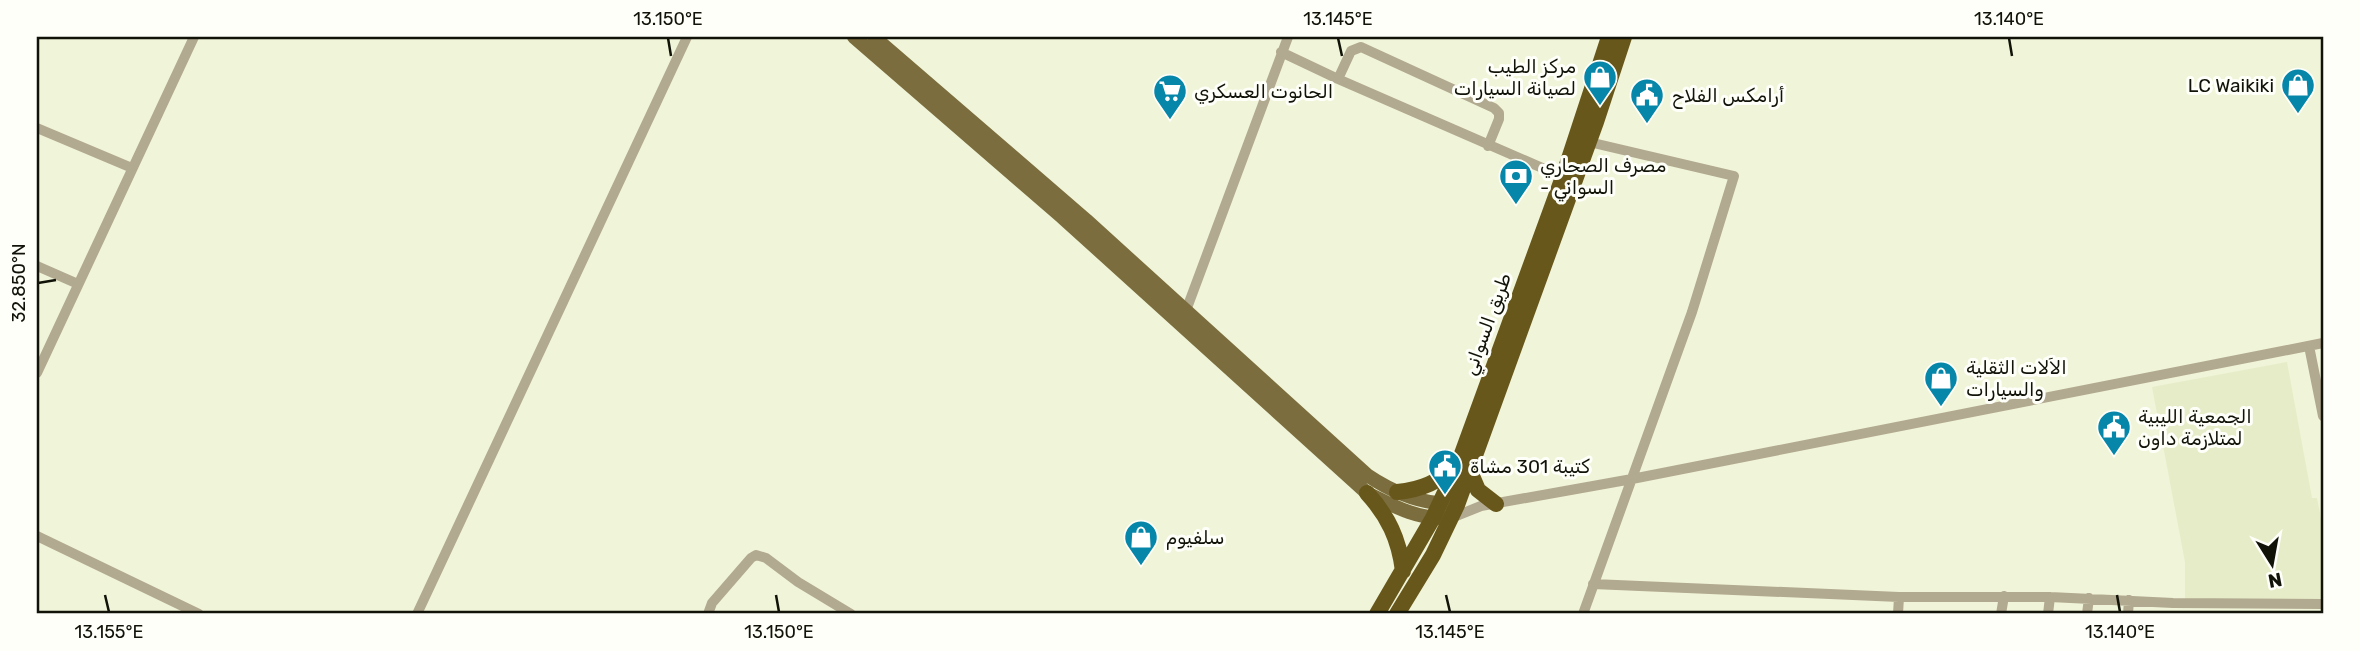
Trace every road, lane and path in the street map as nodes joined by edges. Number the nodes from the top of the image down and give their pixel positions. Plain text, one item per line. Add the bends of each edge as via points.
1 (194, 37) edge
2 (687, 37) edge
3 (854, 37) edge
4 (874, 37) edge
5 (1288, 37) edge
6 (1609, 37) edge
7 (1624, 37) edge
8 (1281, 52) junction
9 (1338, 79) junction
10 (37, 128) edge
11 (1589, 142) junction
12 (1488, 146) junction
13 (132, 168) junction
14 (1563, 177) junction
15 (37, 266) edge
16 (78, 284) junction
17 (1186, 310) junction
18 (1181, 325) junction
19 (2323, 343) edge
20 (2309, 346) junction
21 (37, 373) edge
22 (2323, 416) edge
23 (1464, 465) junction
24 (1632, 479) junction
25 (1397, 492) junction
26 (1367, 493) junction
27 (1488, 505) junction
28 (1436, 511) junction
29 (1454, 511) junction
30 (37, 536) edge
31 (1403, 570) junction
32 (1593, 584) junction
33 (2004, 596) junction
34 (1899, 597) junction
35 (2050, 597) junction
36 (2089, 598) junction
37 (2129, 600) junction
38 (2323, 604) edge
39 (2172, 609) edge
40 (2221, 609) edge
41 (2270, 609) edge
42 (200, 614) edge
43 (417, 614) edge
44 (708, 614) edge
45 (851, 614) edge
46 (1377, 614) edge
47 (1397, 614) edge
48 (1583, 614) edge
49 (1898, 614) edge
50 (2001, 614) edge
51 (2048, 614) edge
52 (2088, 614) edge
53 (2128, 614) edge

1 - 13 street
2 - 43 street
3 - 18 main road
4 - 17 main road
5 - 8 street
6 - 14 highway, طريق السواني
7 - 11 highway, طريق السواني
8 - 9 street
8 - 17 street
9 - 12 street
9 - 12 street via 1351,51 1361,47 1494,108 1499,119
10 - 13 street
11 - 23 highway, طريق السواني
11 - 24 street via 1734,176 1692,312
12 - 14 street
13 - 16 street
14 - 23 highway, طريق السواني
15 - 16 street
16 - 21 street
17 - 18 street
17 - 25 main road via 1367,475
18 - 26 main road
19 - 20 street
20 - 22 street
20 - 24 street
23 - 25 highway via 1411,491
23 - 27 highway
23 - 28 highway, طريق السواني
23 - 29 highway, طريق السواني
24 - 27 street
24 - 32 street
25 - 28 main road
26 - 28 main road via 1398,509
26 - 31 highway via 1389,520
27 - 29 street
28 - 29 main road
28 - 31 highway, طريق السواني
29 - 47 highway, طريق السواني
30 - 42 street
31 - 46 highway, طريق السواني
32 - 34 street
32 - 48 street
33 - 34 street
33 - 35 street
33 - 50 street
34 - 49 street
35 - 36 street
35 - 51 street
36 - 37 street
36 - 52 street
37 - 39 street
37 - 53 street
38 - 41 street
39 - 40 street
40 - 41 street
44 - 45 street via 712,603 756,555

